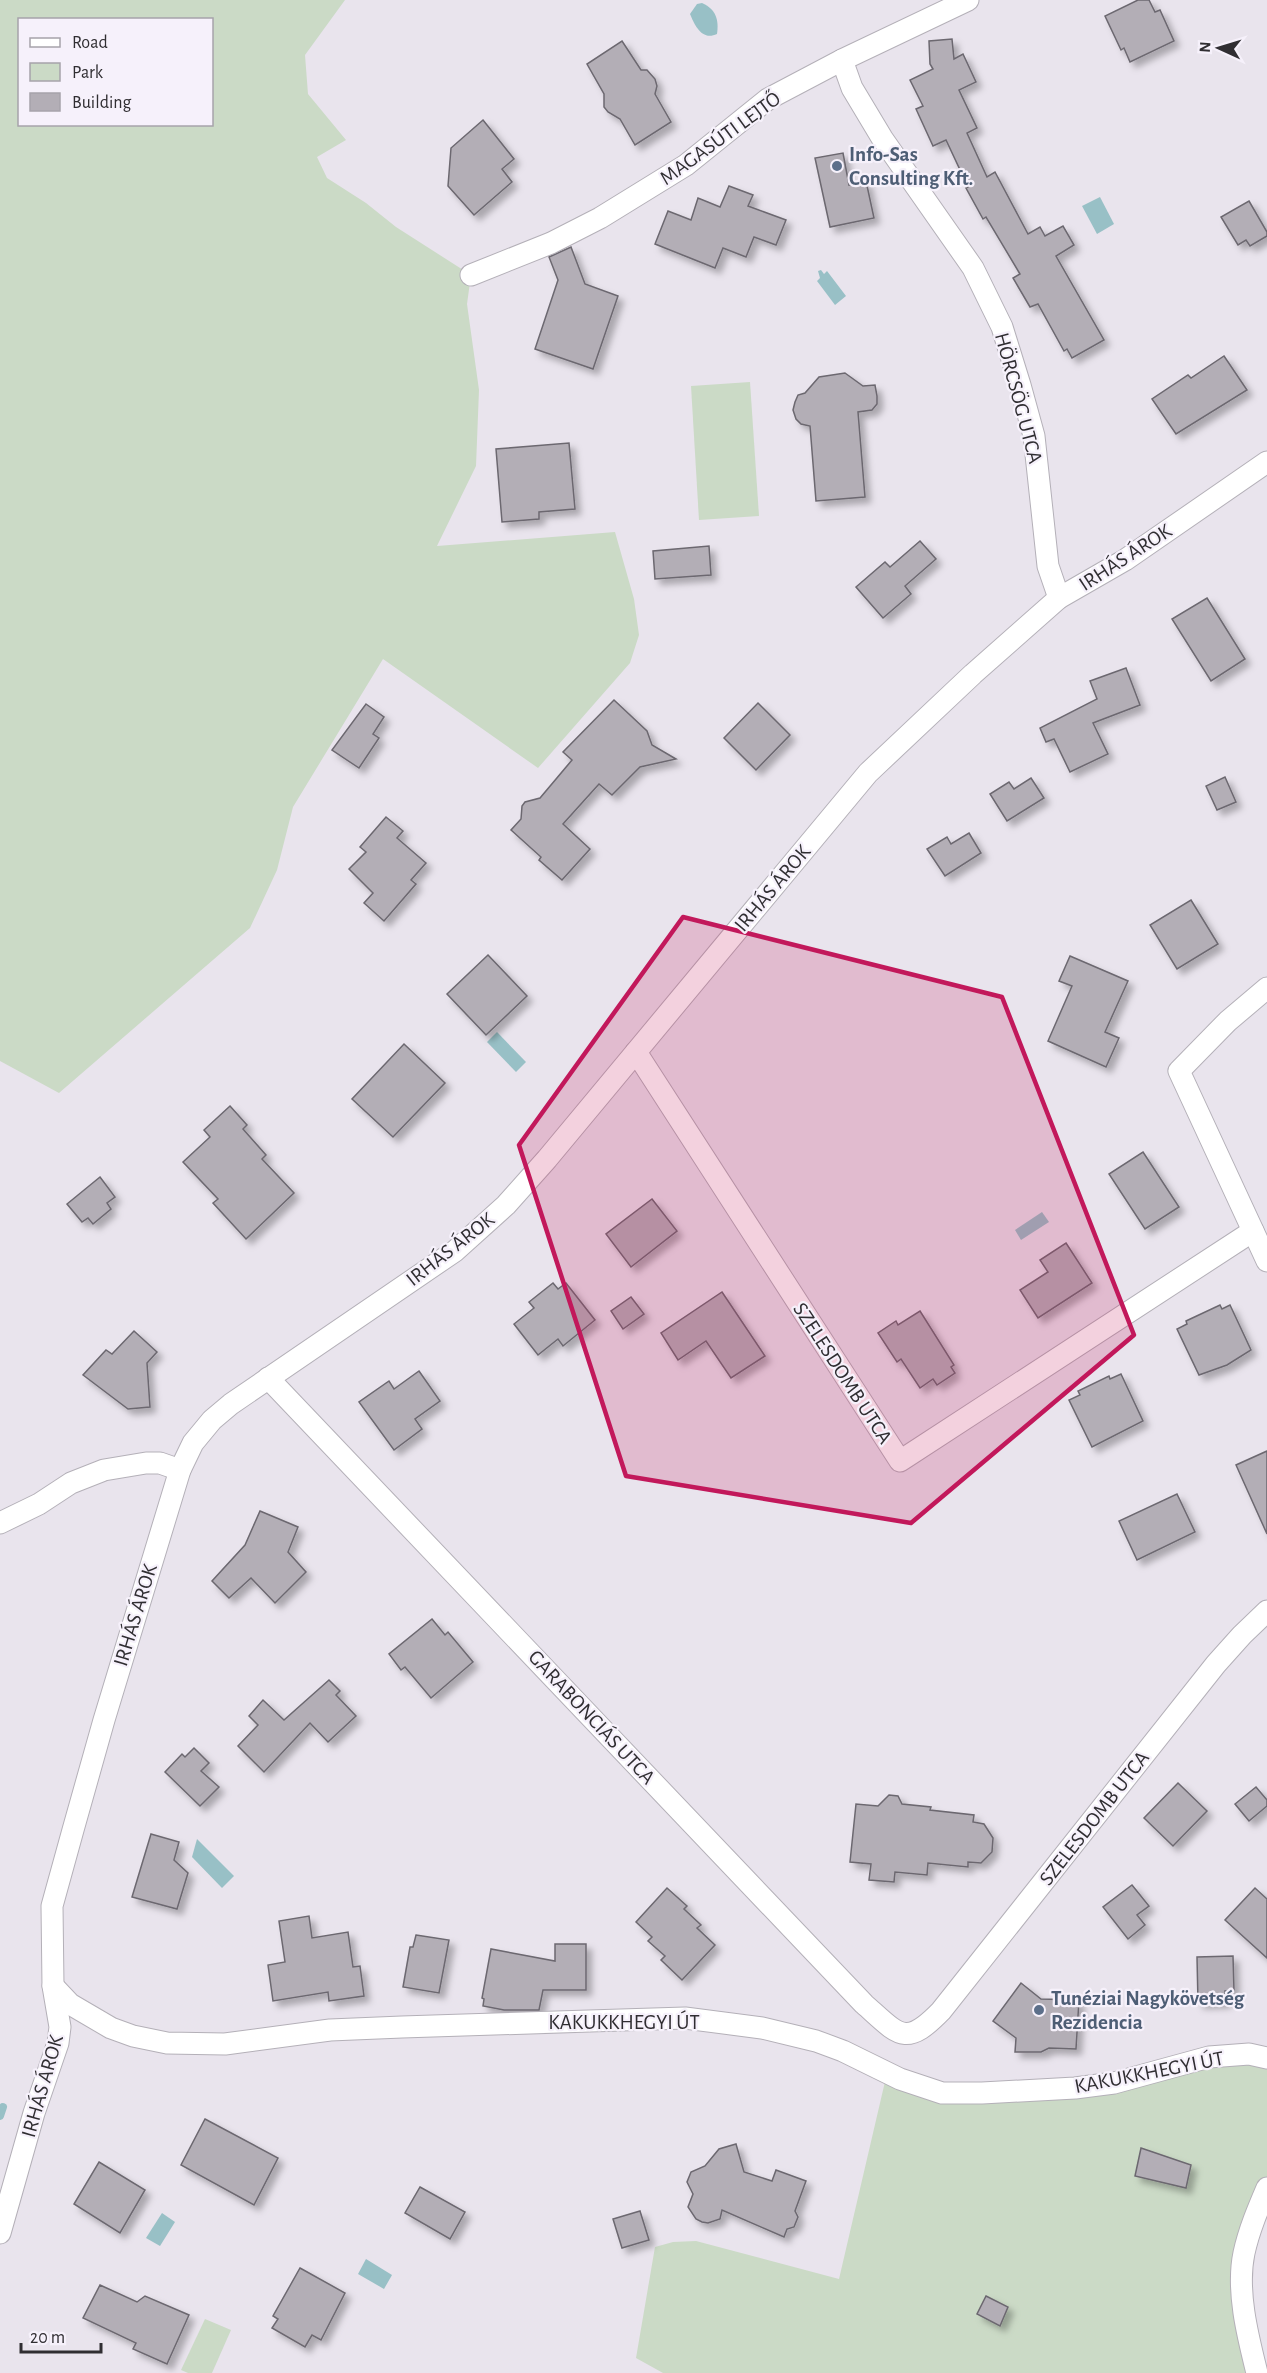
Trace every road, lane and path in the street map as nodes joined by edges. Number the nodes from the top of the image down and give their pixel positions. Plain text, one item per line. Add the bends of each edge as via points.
1 (968, 0) edge
2 (842, 60) junction
3 (471, 275) dead end
4 (1267, 462) edge
5 (1059, 598) junction
6 (1267, 988) edge
7 (636, 1052) junction
8 (1253, 1231) junction
9 (1267, 1261) edge
10 (268, 1377) junction
11 (180, 1470) junction
12 (0, 1523) edge
13 (1267, 1611) edge
14 (53, 1986) junction
15 (925, 2028) joint
16 (1267, 2058) edge
17 (1267, 2188) edge
18 (0, 2233) edge
19 (1257, 2373) edge

1 - 2 street, MAGASÚTI LEJTŐ
2 - 3 street, MAGASÚTI LEJTŐ via 768,99 686,165 600,218 551,243
2 - 5 street, HÖRCSÖG UTCA via 852,88 882,138 974,268 1002,327 1034,436 1048,566
4 - 5 street, IRHÁS ÁROK via 1125,560
5 - 7 street, IRHÁS ÁROK via 868,773
6 - 8 street via 1179,1071
7 - 8 street, SZELESDOMB UTCA via 900,1461
7 - 10 street, IRHÁS ÁROK via 548,1159 506,1205 455,1251
8 - 9 street
10 - 11 street, IRHÁS ÁROK via 212,1420 193,1443
10 - 15 street, GARABONCIÁS UTCA via 864,2004 902,2033 913,2035
11 - 12 street via 146,1463 104,1470 71,1483
11 - 14 street, IRHÁS ÁROK via 52,1906
13 - 15 street, SZELESDOMB UTCA via 1216,1664
14 - 16 street, KAKUKKHEGYI ÚT via 70,2004 111,2028 133,2036 189,2045 330,2030 685,2018 762,2028 816,2041 900,2079 942,2093 1075,2088 1114,2083 1209,2057 1249,2054
14 - 18 street, IRHÁS ÁROK via 60,2027 58,2043
17 - 19 street via 1248,2237 1242,2278

